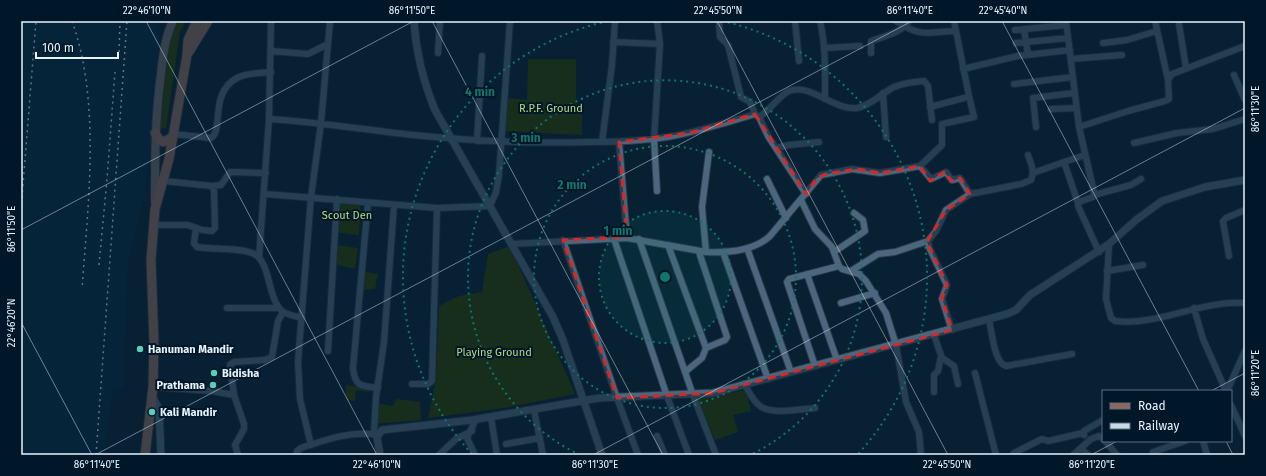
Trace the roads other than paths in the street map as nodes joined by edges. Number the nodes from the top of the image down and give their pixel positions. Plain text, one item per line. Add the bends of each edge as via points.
1 (173, 21) edge
2 (196, 21) edge
3 (208, 21) edge
4 (271, 21) edge
5 (330, 21) edge
6 (414, 21) edge
7 (440, 21) edge
8 (510, 21) edge
9 (615, 21) edge
10 (657, 21) edge
11 (719, 21) edge
12 (795, 21) edge
13 (820, 21) edge
14 (896, 21) edge
15 (909, 21) edge
16 (954, 21) edge
17 (1154, 21) edge
18 (1066, 23) edge
19 (1179, 24) dead end
20 (905, 27) junction
21 (1024, 29) junction
22 (1015, 30) dead end
23 (955, 31) junction
24 (1157, 31) junction
25 (1068, 38) junction
26 (614, 42) junction
27 (1026, 42) junction
28 (1016, 43) dead end
29 (1103, 43) dead end
30 (328, 44) junction
31 (660, 44) junction
32 (860, 46) dead end
33 (1245, 46) edge
34 (824, 48) junction
35 (1070, 50) junction
36 (271, 51) junction
37 (438, 53) dead end
38 (871, 53) dead end
39 (187, 55) junction
40 (1028, 55) junction
41 (1122, 55) dead end
42 (482, 56) dead end
43 (1071, 58) junction
44 (798, 61) dead end
45 (1186, 68) junction
46 (963, 69) junction
47 (271, 72) junction
48 (1234, 75) dead end
49 (1073, 77) junction
50 (1168, 80) junction
51 (1014, 84) dead end
52 (883, 93) junction
53 (1074, 93) junction
54 (969, 96) junction
55 (825, 98) junction
56 (1245, 100) edge
57 (930, 107) junction
58 (1076, 108) junction
59 (1051, 109) dead end
60 (757, 116) junction
61 (269, 119) junction
62 (1245, 119) edge
63 (932, 120) dead end
64 (321, 123) junction
65 (1036, 127) dead end
66 (1079, 127) junction
67 (155, 133) junction
68 (173, 135) junction
69 (886, 137) dead end
70 (451, 138) junction
71 (654, 139) junction
72 (477, 141) junction
73 (501, 141) junction
74 (602, 142) junction
75 (619, 142) junction
76 (820, 142) dead end
77 (1134, 143) dead end
78 (776, 148) junction
79 (708, 152) dead end
80 (1028, 155) dead end
81 (1085, 155) junction
82 (1064, 162) junction
83 (920, 166) junction
84 (266, 173) junction
85 (1033, 173) junction
86 (768, 179) dead end
87 (1141, 179) dead end
88 (164, 181) junction
89 (1245, 182) edge
90 (212, 186) junction
91 (657, 191) dead end
92 (264, 194) junction
93 (806, 194) junction
94 (970, 194) junction
95 (1094, 195) junction
96 (311, 197) junction
97 (336, 200) junction
98 (801, 200) junction
99 (368, 202) junction
100 (1078, 203) junction
101 (394, 205) junction
102 (490, 206) junction
103 (437, 208) junction
104 (155, 209) junction
105 (1245, 210) edge
106 (854, 213) dead end
107 (786, 218) junction
108 (154, 225) junction
109 (196, 228) junction
110 (627, 238) junction
111 (614, 239) junction
112 (639, 239) junction
113 (563, 240) junction
114 (928, 241) junction
115 (511, 244) junction
116 (1109, 244) junction
117 (668, 246) junction
118 (747, 248) junction
119 (699, 252) junction
120 (706, 252) junction
121 (723, 252) junction
122 (834, 252) junction
123 (1099, 252) junction
124 (1229, 256) dead end
125 (259, 257) junction
126 (1143, 265) dead end
127 (839, 266) junction
128 (852, 271) junction
129 (1108, 271) junction
130 (807, 274) junction
131 (875, 293) junction
132 (841, 303) dead end
133 (1245, 303) edge
134 (227, 308) dead end
135 (1194, 308) junction
136 (281, 310) junction
137 (302, 318) junction
138 (989, 320) junction
139 (952, 330) junction
140 (934, 334) junction
141 (896, 345) junction
142 (706, 348) junction
143 (328, 351) dead end
144 (1245, 351) edge
145 (1072, 354) dead end
146 (941, 356) junction
147 (837, 360) junction
148 (814, 366) junction
149 (685, 372) junction
150 (791, 372) junction
151 (975, 374) dead end
152 (768, 379) junction
153 (412, 384) dead end
154 (958, 384) dead end
155 (745, 385) junction
156 (378, 388) junction
157 (1226, 390) edge
158 (1226, 390) edge
159 (152, 391) junction
160 (934, 392) dead end
161 (234, 395) junction
162 (693, 395) junction
163 (667, 396) junction
164 (617, 398) junction
165 (582, 400) junction
166 (815, 408) dead end
167 (1232, 408) edge
168 (534, 410) junction
169 (491, 417) junction
170 (476, 420) junction
171 (1102, 420) edge
172 (1238, 423) junction
173 (1232, 425) edge
174 (472, 431) junction
175 (1083, 433) junction
176 (376, 434) junction
177 (1245, 435) edge
178 (658, 436) dead end
179 (540, 438) junction
180 (1102, 438) edge
181 (1087, 442) junction
182 (1106, 442) edge
183 (1182, 442) edge
184 (1202, 442) edge
185 (506, 444) dead end
186 (311, 445) junction
187 (1081, 448) junction
188 (1153, 452) dead end
189 (1014, 454) dead end
190 (146, 455) edge
191 (161, 455) edge
192 (238, 455) edge
193 (296, 455) edge
194 (380, 455) edge
195 (439, 455) edge
196 (475, 455) edge
197 (497, 455) edge
198 (543, 455) edge
199 (602, 455) edge
200 (638, 455) edge
201 (665, 455) edge
202 (689, 455) edge
203 (716, 455) edge
204 (921, 455) edge
205 (996, 455) edge
206 (1073, 455) edge
207 (1088, 455) edge
208 (1117, 455) edge
209 (1206, 455) edge

1 - 67 main road via 166,36
2 - 39 main road via 188,40
3 - 39 main road
4 - 36 street
5 - 30 street
6 - 70 street via 419,61 426,87 435,110
7 - 37 street
8 - 73 street
9 - 26 street
10 - 31 street
11 - 60 street via 720,37 728,45 740,94 743,99 750,102
12 - 44 street
13 - 34 street
14 - 20 street
15 - 20 street
16 - 23 street
17 - 24 street
18 - 21 street
18 - 25 street
19 - 45 street
20 - 23 street via 928,34
20 - 38 street via 872,41
21 - 22 street
21 - 27 street
23 - 46 street
24 - 29 street via 1128,40
24 - 50 street
25 - 27 street
25 - 35 street
26 - 31 street
26 - 74 street
27 - 28 street
27 - 40 street
30 - 36 street via 308,54
30 - 64 street
31 - 71 street
32 - 34 street
33 - 45 street
34 - 55 street
35 - 40 street
35 - 43 street
36 - 47 street
39 - 68 main road
40 - 46 street
41 - 43 street
42 - 72 street
43 - 49 street
45 - 50 street via 1172,74
46 - 54 street
47 - 61 street
47 - 68 street via 238,77 224,89 216,132 211,138
48 - 56 street
49 - 51 street
49 - 53 street
50 - 66 street via 1170,95 1165,102
52 - 55 street via 857,108 850,108
52 - 57 street via 907,83 924,81 928,86
52 - 69 street
53 - 58 street
53 - 65 street via 1034,98
54 - 57 street
54 - 83 street via 974,117 942,124 942,145
55 - 60 street via 796,90 788,92
57 - 63 street
58 - 59 street
58 - 66 street
60 - 71 street
60 - 78 street
61 - 64 street
61 - 84 street
62 - 77 street via 1213,129 1177,133
64 - 70 street
64 - 96 street
66 - 81 street
67 - 68 main road via 162,142
67 - 104 main road
68 - 88 main road
70 - 72 street
70 - 102 street
71 - 75 street
71 - 91 street
72 - 73 street
73 - 74 street
73 - 102 street via 496,192
74 - 75 street
75 - 110 street
76 - 78 street
78 - 93 street
79 - 120 street via 702,207
80 - 85 street
81 - 82 street
81 - 95 street
82 - 85 street
82 - 100 street
83 - 93 street via 880,173 857,169 826,174 817,178
83 - 94 street via 931,179 946,172 952,180 960,178
84 - 90 street via 230,172 221,185
84 - 92 street
85 - 94 street via 1027,183
86 - 107 street
87 - 95 street via 1131,185
88 - 90 street
88 - 104 main road
89 - 116 street via 1205,187 1162,201
90 - 109 street via 215,228 212,231
92 - 96 street
92 - 125 street
93 - 98 street
94 - 114 street via 946,210
95 - 100 street
96 - 97 street
96 - 137 street
97 - 99 street
97 - 143 street
98 - 107 street
98 - 122 street via 815,229 827,240
99 - 101 street
99 - 156 street via 353,368 357,383
100 - 123 street
101 - 103 street
101 - 156 street
102 - 103 street
102 - 115 street
103 - 153 street via 432,381 428,384
104 - 108 main road
105 - 124 street via 1223,221
106 - 122 street via 863,220 865,231
107 - 118 street via 763,243
108 - 109 street
108 - 159 main road via 151,260 154,344
109 - 125 street via 194,243 197,247 247,252
110 - 111 street
110 - 112 street
111 - 113 street
111 - 163 street
112 - 117 street
112 - 149 street
113 - 115 street
113 - 164 street
114 - 128 street via 895,252 878,254
114 - 139 street via 947,284 942,299
115 - 165 street via 554,317
116 - 123 street
116 - 129 street
117 - 119 street
117 - 142 street
118 - 121 street
118 - 150 street
119 - 120 street
119 - 142 street via 727,337
120 - 121 street
121 - 152 street
122 - 127 street
123 - 138 street via 1030,295 1016,310
125 - 136 street
126 - 129 street
127 - 128 street
127 - 130 street
128 - 131 street via 859,274
129 - 135 street via 1106,299 1111,318 1115,321 1160,318
130 - 147 street
130 - 148 street via 789,279 787,282
131 - 132 street
131 - 141 street via 886,313
133 - 135 street via 1228,302
134 - 136 street
135 - 157 street via 1203,339
136 - 137 street
136 - 161 street via 272,357 265,360 234,362 230,365
137 - 186 street via 298,380
138 - 139 street
138 - 145 street via 998,360 1003,365
139 - 140 street
140 - 141 street
140 - 146 street
141 - 147 street
141 - 204 street via 906,402 919,432
142 - 149 street via 702,358
144 - 158 street
146 - 154 street via 953,364
146 - 160 street via 938,371 934,375
147 - 148 street
148 - 150 street
149 - 162 street
150 - 152 street
151 - 205 street
152 - 155 street
155 - 162 street
155 - 166 street via 755,402 766,409
156 - 176 street
159 - 161 street via 212,391
159 - 190 main road
159 - 191 street via 159,409
161 - 192 street via 244,424 244,430 235,445
162 - 163 street
162 - 203 street
163 - 164 street
163 - 202 street
164 - 165 street
164 - 200 street
165 - 168 street
165 - 199 street
167 - 172 street
168 - 169 street
168 - 179 street
169 - 170 street
169 - 197 street
170 - 174 street
170 - 176 street via 382,430
171 - 175 street via 1086,428
172 - 173 street
172 - 177 street
174 - 195 street via 456,439
174 - 196 street via 467,438
175 - 181 street
175 - 189 street via 1048,441 1040,440
176 - 186 street via 353,434
176 - 194 street
178 - 201 street
179 - 185 street
179 - 198 street
180 - 181 street via 1095,437
181 - 187 street
182 - 208 street
183 - 188 street
184 - 209 street
186 - 193 street via 301,448
187 - 206 street
187 - 207 street

